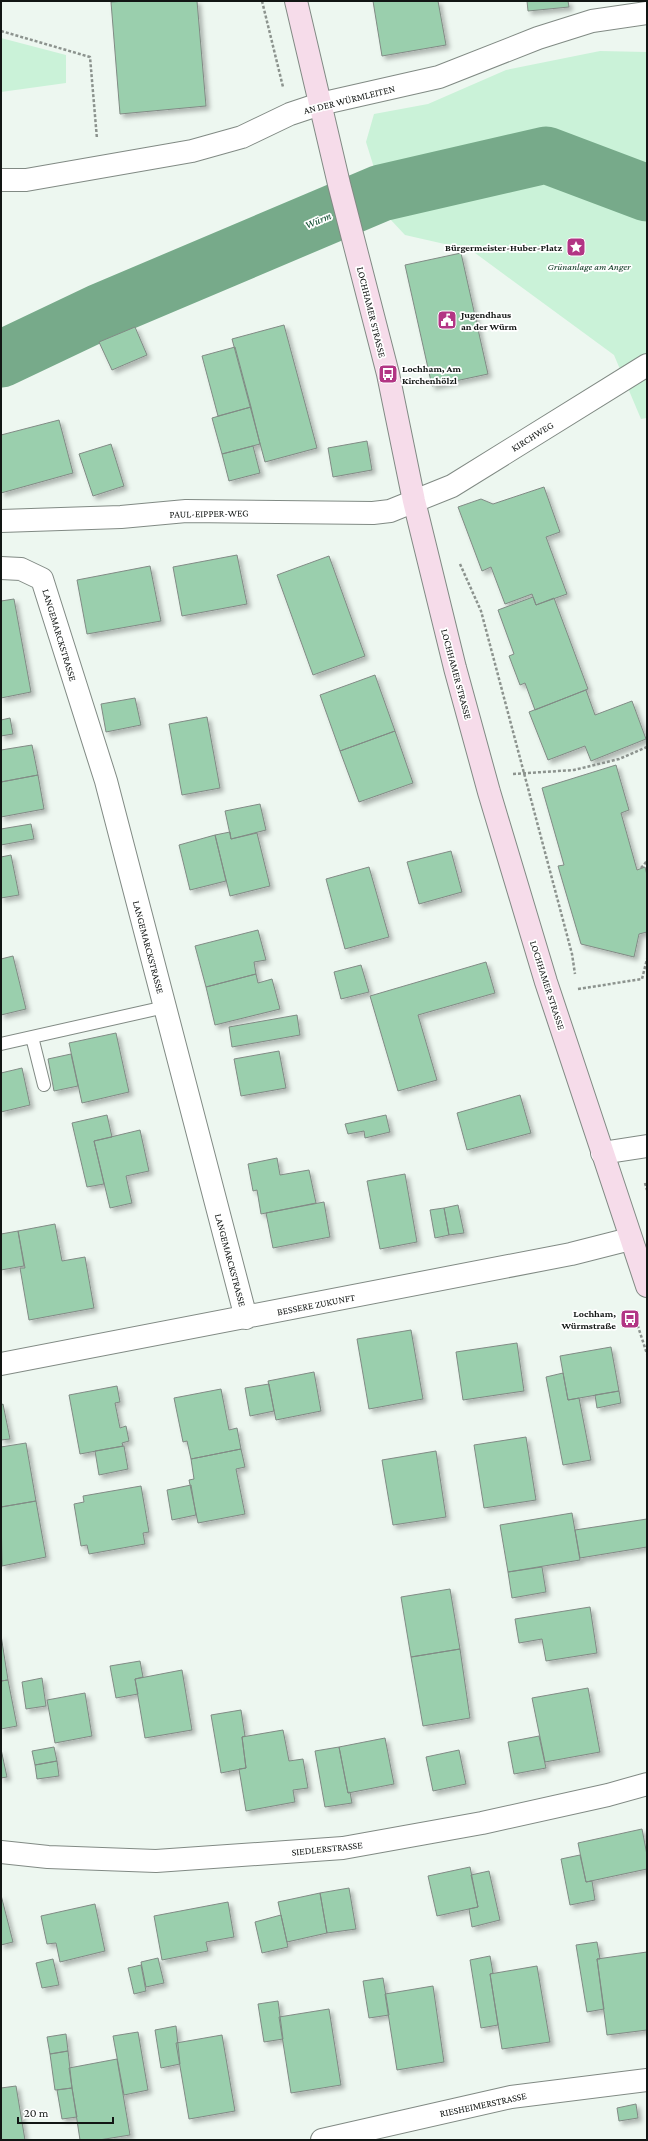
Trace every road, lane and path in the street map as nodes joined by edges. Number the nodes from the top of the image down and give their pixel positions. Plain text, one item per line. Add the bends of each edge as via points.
1 (262, 1) edge
2 (296, 1) edge
3 (312, 1) edge
4 (647, 14) edge
5 (1, 30) edge
6 (308, 50) junction
7 (320, 104) junction
8 (290, 114) junction
9 (100, 168) junction
10 (1, 180) edge
11 (647, 365) edge
12 (414, 501) junction
13 (1, 521) edge
14 (459, 562) dead end
15 (1, 568) edge
16 (647, 747) edge
17 (523, 773) junction
18 (485, 776) junction
19 (647, 861) edge
20 (641, 868) dead end
21 (647, 959) edge
22 (575, 975) dead end
23 (576, 982) dead end
24 (576, 989) junction
25 (577, 997) dead end
26 (165, 1007) junction
27 (32, 1037) junction
28 (1, 1044) edge
29 (44, 1084) dead end
30 (639, 1148) edge
31 (602, 1153) junction
32 (647, 1190) edge
33 (630, 1239) junction
34 (647, 1286) edge
35 (246, 1318) junction
36 (1, 1364) edge
37 (647, 1784) edge
38 (1, 1852) edge
39 (647, 2080) edge
40 (322, 2140) edge

1 - 8 path
2 - 6 street, LOCHHAMER STRASSE
3 - 6 street, LOCHHAMER STRASSE
4 - 7 street, AN DER WÜRMLEITEN via 592,21 538,38 439,76
5 - 9 path via 90,57
6 - 7 street, LOCHHAMER STRASSE
7 - 8 street, AN DER WÜRMLEITEN
7 - 12 street, LOCHHAMER STRASSE via 388,374
8 - 9 street, AN DER WÜRMLEITEN via 242,137 192,152
9 - 10 street, AN DER WÜRMLEITEN via 26,180
11 - 12 street, KIRCHWEG via 452,486
12 - 13 street, PAUL-EIPPER-WEG via 390,511 373,513 186,511 121,517
12 - 18 street, LOCHHAMER STRASSE via 455,668
14 - 17 path via 481,611
15 - 26 street, LANGEMARCKSTRASSE via 21,569 42,579 106,781
16 - 17 path via 619,759 574,770
17 - 18 path
17 - 22 path via 572,954
18 - 31 street, LOCHHAMER STRASSE via 546,982
19 - 20 path
21 - 24 path via 642,979
23 - 24 path
24 - 25 path
26 - 27 lane
26 - 35 street, LANGEMARCKSTRASSE
27 - 28 lane
27 - 29 lane
30 - 31 street
30 - 32 path
31 - 33 street, LOCHHAMER STRASSE
33 - 34 street, LOCHHAMER STRASSE
33 - 35 street, BESSERE ZUKUNFT via 571,1254
35 - 36 street, BESSERE ZUKUNFT
37 - 38 street, SIEDLERSTRASSE via 482,1823 343,1848 156,1861 48,1857
39 - 40 street, RIESHEIMERSTRASSE via 511,2097

